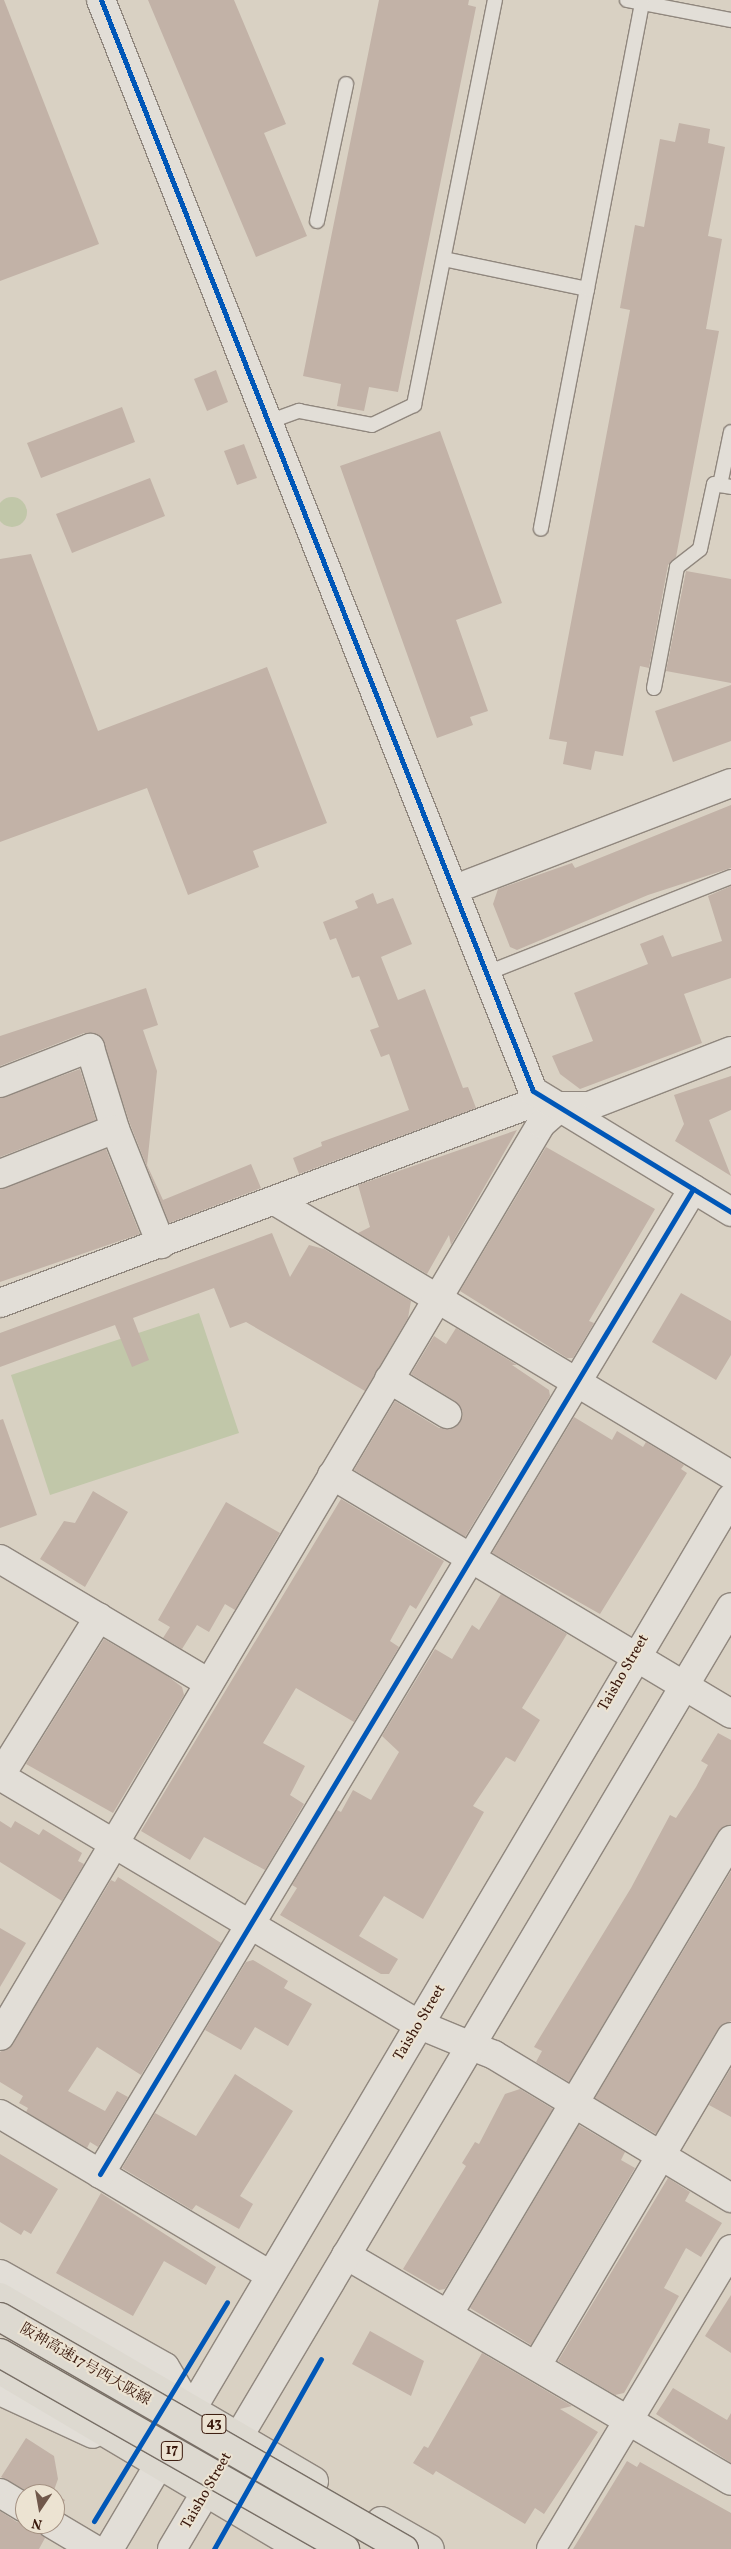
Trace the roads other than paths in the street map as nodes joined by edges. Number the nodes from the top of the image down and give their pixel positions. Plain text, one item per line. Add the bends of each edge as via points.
1 (101, 0) edge
2 (495, 0) edge
3 (627, 0) edge
4 (642, 3) junction
5 (731, 20) edge
6 (346, 84) dead end
7 (317, 221) dead end
8 (444, 259) junction
9 (587, 289) junction
10 (268, 422) junction
11 (731, 432) edge
12 (726, 486) edge
13 (541, 529) dead end
14 (654, 688) dead end
15 (731, 783) edge
16 (731, 877) edge
17 (455, 890) junction
18 (487, 973) junction
19 (731, 1051) edge
20 (0, 1083) edge
21 (558, 1109) junction
22 (115, 1129) junction
23 (0, 1174) edge
24 (693, 1189) junction
25 (275, 1201) junction
26 (731, 1212) edge
27 (161, 1244) junction
28 (438, 1298) junction
29 (0, 1303) edge
30 (389, 1379) junction
31 (577, 1381) junction
32 (447, 1414) dead end
33 (332, 1475) junction
34 (731, 1475) edge
35 (731, 1498) edge
36 (470, 1557) junction
37 (0, 1559) edge
38 (731, 1607) edge
39 (99, 1618) junction
40 (634, 1655) junction
41 (209, 1683) junction
42 (684, 1685) junction
43 (731, 1714) edge
44 (0, 1776) edge
45 (731, 1840) edge
46 (114, 1842) junction
47 (248, 1922) junction
48 (420, 2025) junction
49 (0, 2036) edge
50 (731, 2037) edge
51 (471, 2046) junction
52 (573, 2102) junction
53 (0, 2114) edge
54 (662, 2154) junction
55 (100, 2174) junction
56 (731, 2198) edge
57 (731, 2249) edge
58 (346, 2255) junction
59 (0, 2274) edge
60 (268, 2274) junction
61 (0, 2298) edge
62 (449, 2314) junction
63 (0, 2317) edge
64 (0, 2353) edge
65 (537, 2365) junction
66 (0, 2370) edge
67 (0, 2392) edge
68 (191, 2410) junction
69 (630, 2420) junction
70 (238, 2438) junction
71 (149, 2456) junction
72 (731, 2481) edge
73 (207, 2491) junction
74 (0, 2493) edge
75 (15, 2502) edge
76 (65, 2532) edge
77 (94, 2549) edge
78 (109, 2549) edge
79 (172, 2549) edge
80 (302, 2549) edge
81 (344, 2549) edge
82 (404, 2549) edge
83 (430, 2549) edge
84 (551, 2549) edge

1 - 10 street
2 - 8 lane
3 - 4 lane
4 - 5 lane
4 - 9 lane
6 - 7 lane
8 - 9 lane
8 - 10 lane via 414,405 372,425 299,411
9 - 13 lane
10 - 17 street
11 - 12 lane
12 - 14 lane via 714,484 700,549 677,567
15 - 17 street
16 - 18 lane
17 - 18 street
18 - 21 street via 533,1091
19 - 21 street via 589,1106
20 - 22 street via 90,1048
21 - 24 street
21 - 25 street via 525,1106
21 - 28 street via 541,1124
22 - 23 street
22 - 27 street
24 - 26 street
24 - 31 street
25 - 27 street
25 - 28 street
27 - 29 street
28 - 30 street
28 - 31 street
30 - 32 street
30 - 33 street
31 - 34 street
31 - 36 street
33 - 36 street
33 - 41 street
35 - 40 street, Taisho Street
36 - 40 street
36 - 47 street
37 - 39 street
38 - 42 street, Taisho Street
39 - 41 street
39 - 44 street
40 - 42 street
40 - 48 street, Taisho Street
41 - 46 street
42 - 43 street
42 - 51 street, Taisho Street
44 - 46 street
45 - 52 street
46 - 47 street
46 - 49 street
47 - 48 street
47 - 55 street
48 - 51 street
48 - 60 street, Taisho Street
50 - 54 street
51 - 52 street
51 - 58 street, Taisho Street
52 - 54 street
52 - 62 street
53 - 55 street
54 - 56 street
54 - 65 street
55 - 60 street
57 - 69 street
58 - 62 street
58 - 70 street, Taisho Street
59 - 68 street via 165,2366
60 - 68 street, Taisho Street
61 - 68 highway, 43
62 - 65 street
63 - 82 highway, 阪神高速17号西大阪線 / 17, bridge
64 - 81 highway, 阪神高速17号西大阪線 / 17, bridge
65 - 69 street
66 - 71 highway
67 - 71 street via 48,2417
68 - 70 highway, 43
68 - 71 street, Taisho Street
69 - 72 street
69 - 84 street
70 - 73 street, Taisho Street
70 - 83 highway, 43
71 - 73 highway
71 - 78 street, Taisho Street
73 - 79 street, Taisho Street
73 - 80 highway
74 - 75 street
76 - 77 street

